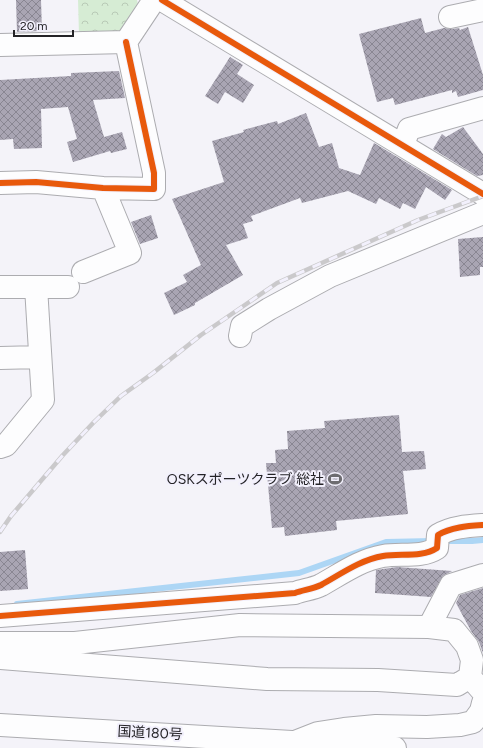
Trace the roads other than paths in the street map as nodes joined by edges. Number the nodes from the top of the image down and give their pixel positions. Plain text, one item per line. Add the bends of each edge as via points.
1 (154, 0) edge
2 (162, 0) edge
3 (483, 10) edge
4 (450, 17) dead end
5 (126, 42) junction
6 (0, 45) edge
7 (483, 108) edge
8 (403, 145) junction
9 (0, 183) edge
10 (103, 188) junction
11 (483, 194) edge
12 (483, 213) edge
13 (36, 286) junction
14 (0, 287) edge
15 (240, 336) dead end
16 (40, 357) junction
17 (0, 358) edge
18 (0, 447) edge
19 (483, 525) edge
20 (483, 575) edge
21 (0, 616) edge
22 (429, 627) junction
23 (111, 639) junction
24 (0, 643) edge
25 (0, 658) edge
26 (117, 667) junction
27 (477, 684) edge
28 (483, 703) edge
29 (0, 725) edge
30 (295, 742) junction
31 (265, 744) edge
32 (338, 746) edge
33 (395, 748) edge

1 - 5 main road
2 - 8 main road
3 - 4 main road
5 - 6 main road
5 - 10 main road via 154,173 154,189
7 - 8 main road via 409,129
8 - 11 main road
9 - 10 main road via 36,182
10 - 13 main road via 130,253 75,279
12 - 15 main road via 330,276 269,308 242,326
13 - 14 main road
13 - 16 main road
16 - 17 main road
16 - 18 main road via 43,400 6,445
19 - 21 main road via 454,528 443,532 433,550 419,554 383,556 366,561 320,586 295,593
20 - 22 main road via 451,585
22 - 23 main road via 240,625
22 - 27 main road via 454,630 467,646
23 - 24 main road via 75,643
23 - 26 main road via 104,645 104,656
25 - 26 main road
26 - 27 main road via 267,679
28 - 30 main road via 473,722 460,725 363,727 318,733
29 - 31 main road, 国道180号
30 - 31 main road, 国道180号
30 - 32 main road, 国道180号
32 - 33 main road, 国道180号

